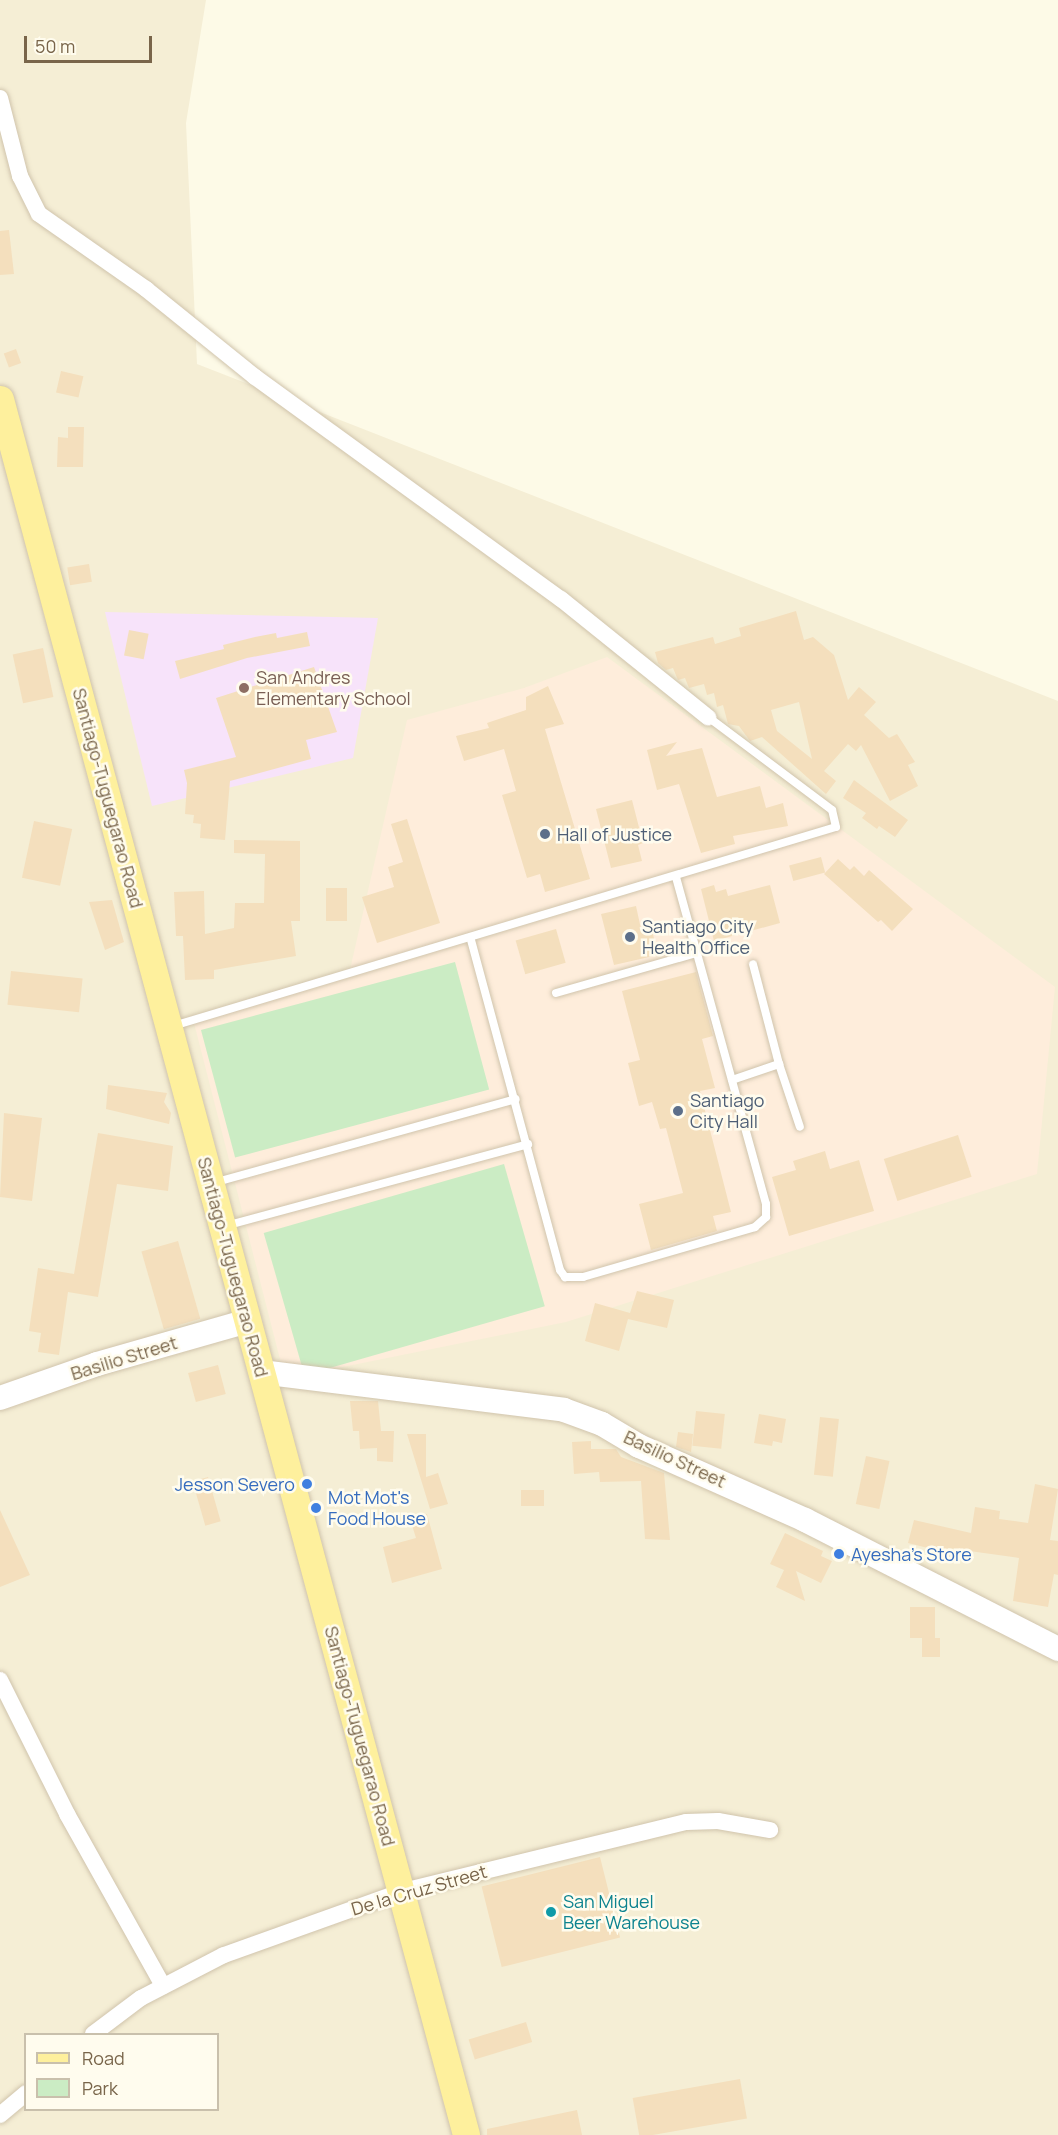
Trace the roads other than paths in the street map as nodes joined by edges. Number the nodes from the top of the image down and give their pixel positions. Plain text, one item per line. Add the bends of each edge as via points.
1 (0, 98) edge
2 (0, 399) edge
3 (708, 717) joint
4 (676, 877) junction
5 (471, 940) junction
6 (696, 953) junction
7 (753, 964) dead end
8 (556, 993) dead end
9 (170, 1027) junction
10 (779, 1064) junction
11 (732, 1080) junction
12 (516, 1099) junction
13 (800, 1127) dead end
14 (528, 1144) junction
15 (211, 1184) junction
16 (222, 1227) junction
17 (248, 1321) junction
18 (261, 1372) junction
19 (0, 1398) edge
20 (1058, 1649) edge
21 (0, 1680) edge
22 (770, 1830) dead end
23 (403, 1891) junction
24 (163, 1986) junction
25 (94, 2033) edge
26 (24, 2095) edge
27 (0, 2115) edge
28 (466, 2135) edge

1 - 3 street via 20,176 39,214 146,289 255,377 561,598
2 - 9 main road, Santiago-Tuguegarao Road
3 - 4 lane via 832,810 837,823 827,833
4 - 5 lane
4 - 6 lane
5 - 9 lane
5 - 12 lane
6 - 8 lane
6 - 11 lane
7 - 10 lane
9 - 15 main road, Santiago-Tuguegarao Road
10 - 11 lane
10 - 13 lane
11 - 14 lane via 766,1204 766,1217 755,1227 584,1277 565,1277
12 - 14 lane
12 - 15 lane
14 - 16 lane
15 - 16 main road, Santiago-Tuguegarao Road
16 - 17 main road, Santiago-Tuguegarao Road
17 - 18 main road, Santiago-Tuguegarao Road
17 - 19 street, Basilio Street via 97,1364
18 - 20 street, Basilio Street via 564,1410 602,1424 639,1446 805,1520
18 - 23 main road, Santiago-Tuguegarao Road
21 - 24 street via 67,1814
22 - 23 street, De la Cruz Street via 718,1821 686,1822
23 - 24 street, De la Cruz Street via 224,1955
23 - 28 main road, Santiago-Tuguegarao Road
24 - 25 street, De la Cruz Street
26 - 27 street

